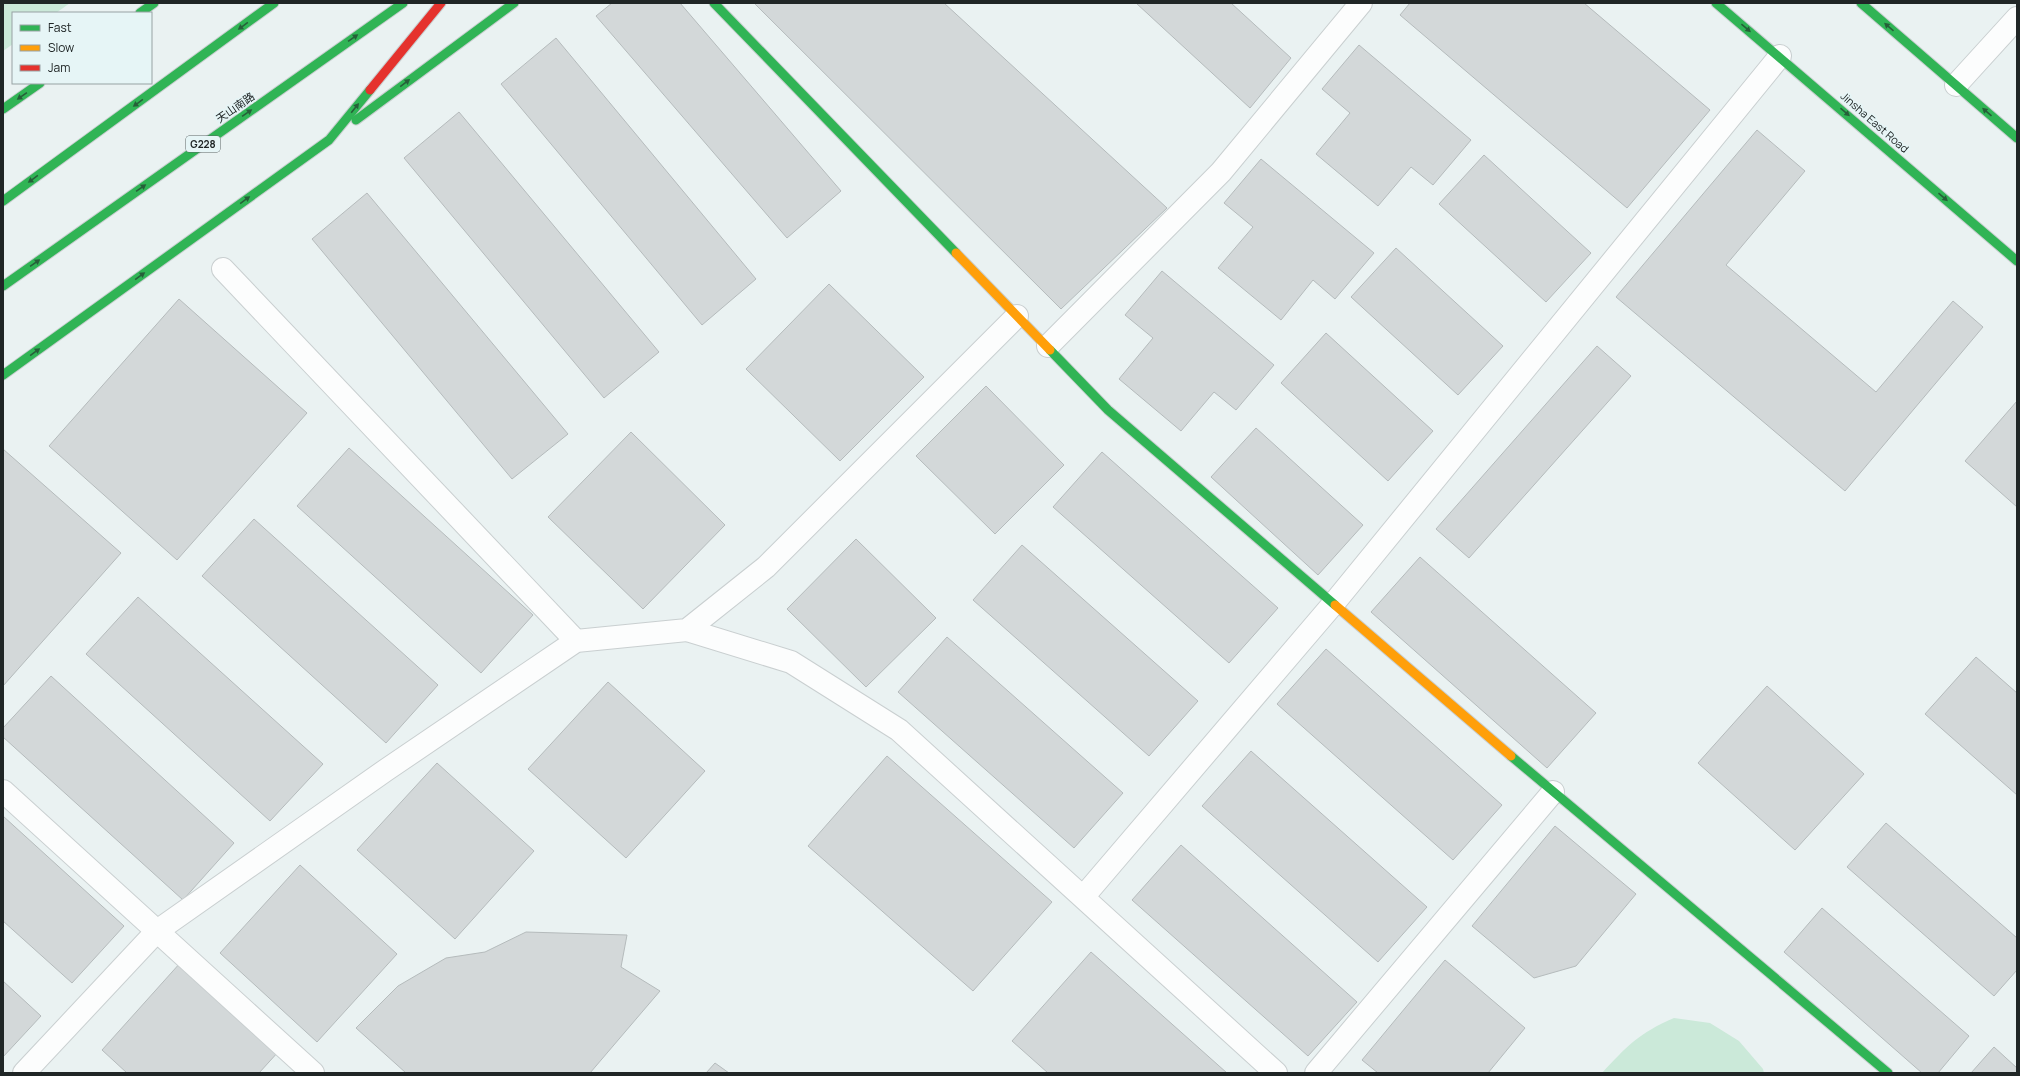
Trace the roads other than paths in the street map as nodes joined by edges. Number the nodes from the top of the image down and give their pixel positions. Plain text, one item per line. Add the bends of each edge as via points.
1 (154, 3) edge
2 (274, 3) edge
3 (403, 3) edge
4 (441, 3) edge
5 (514, 3) edge
6 (714, 3) edge
7 (1361, 3) edge
8 (1716, 3) edge
9 (1860, 3) edge
10 (141, 12) edge
11 (2017, 18) edge
12 (1780, 56) junction
13 (39, 84) edge
14 (1956, 85) junction
15 (3, 109) edge
16 (2017, 138) edge
17 (329, 140) junction
18 (3, 201) edge
19 (2017, 261) edge
20 (223, 269) dead end
21 (3, 286) edge
22 (1017, 316) junction
23 (1048, 346) junction
24 (3, 375) edge
25 (1334, 603) junction
26 (687, 630) junction
27 (576, 641) junction
28 (3, 791) edge
29 (1553, 792) junction
30 (1084, 896) junction
31 (157, 932) junction
32 (24, 1073) edge
33 (313, 1073) edge
34 (1276, 1073) edge
35 (1316, 1073) edge
36 (1887, 1073) edge

1 - 10 main road
2 -> 18 main road
21 -> 3 main road, 天山南路 / G228
17 -> 4 main road
17 -> 5 main road
6 - 22 main road
7 - 23 street via 1221,172
8 -> 12 main road, Jinsha East Road
14 -> 9 main road
11 - 14 street
12 -> 19 main road, Jinsha East Road
12 - 25 street
13 -> 15 main road
16 -> 14 main road
24 -> 17 main road
20 - 27 street
22 - 23 main road
22 - 26 street via 766,567
23 - 25 main road via 1108,410
25 - 29 main road
25 - 30 street
26 - 27 street
26 - 30 street via 791,662 899,730
27 - 31 street via 379,774
28 - 31 street
29 - 35 street
29 - 36 main road
30 - 34 street
31 - 32 street
31 - 33 street

